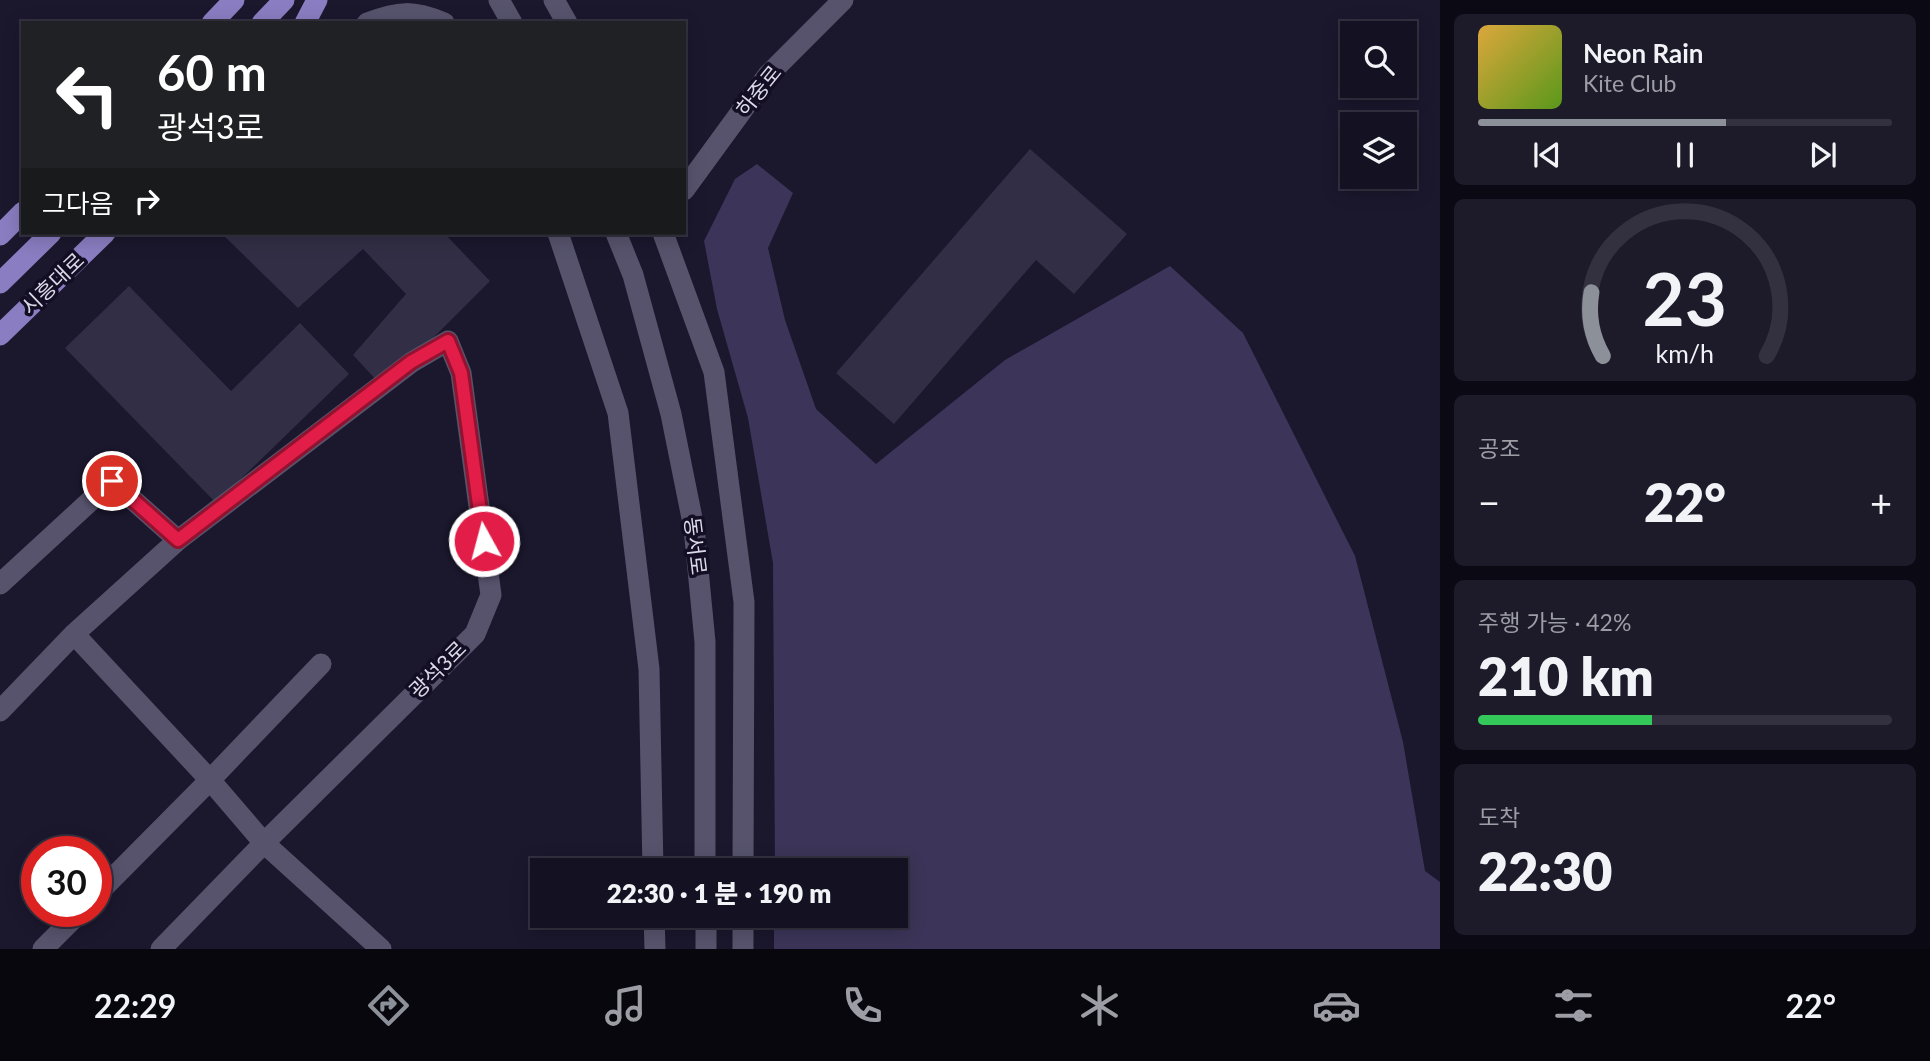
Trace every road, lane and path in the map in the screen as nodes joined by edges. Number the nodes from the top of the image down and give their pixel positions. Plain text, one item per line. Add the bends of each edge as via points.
1 (234, 0) edge
2 (285, 0) edge
3 (317, 0) edge
4 (423, 0) edge
5 (499, 0) edge
6 (554, 0) edge
7 (843, 0) edge
8 (214, 21) edge
9 (264, 21) edge
10 (306, 21) edge
11 (372, 21) edge
12 (440, 21) edge
13 (443, 21) edge
14 (511, 21) edge
15 (565, 21) edge
16 (686, 187) edge
17 (21, 214) edge
18 (0, 235) edge
19 (49, 235) edge
20 (103, 235) edge
21 (559, 235) edge
22 (617, 235) edge
23 (664, 235) edge
24 (0, 283) edge
25 (0, 335) edge
26 (178, 540) junction
27 (0, 584) edge
28 (74, 634) junction
29 (321, 664) dead end
30 (0, 711) edge
31 (210, 780) junction
32 (264, 843) junction
33 (653, 858) edge
34 (705, 858) edge
35 (743, 858) edge
36 (112, 879) edge
37 (65, 927) edge
38 (654, 928) edge
39 (706, 928) edge
40 (743, 928) edge
41 (43, 949) edge
42 (161, 949) edge
43 (381, 949) edge
44 (655, 949) edge
45 (706, 949) edge
46 (743, 949) edge

1 - 8 main road
2 - 9 main road
3 - 10 main road
4 - 13 street
5 - 14 street
6 - 15 street
7 - 16 street, 하중로 via 768,75
11 - 12 street via 392,13
17 - 18 main road
19 - 24 main road, 시흥대로
20 - 25 main road, 시흥대로
21 - 33 street via 618,413 649,669
22 - 34 street, 동서로 via 633,275 667,401 694,528 705,642
23 - 35 street via 714,372 744,602
26 - 27 street via 112,481
26 - 28 street
26 - 32 street, 광석3로 via 411,362 448,341 461,373 491,595 475,634
28 - 30 street
28 - 31 street
29 - 31 street
31 - 32 street
31 - 36 street
32 - 42 street, 광석3로
32 - 43 street
37 - 41 street
38 - 44 street
39 - 45 street
40 - 46 street

